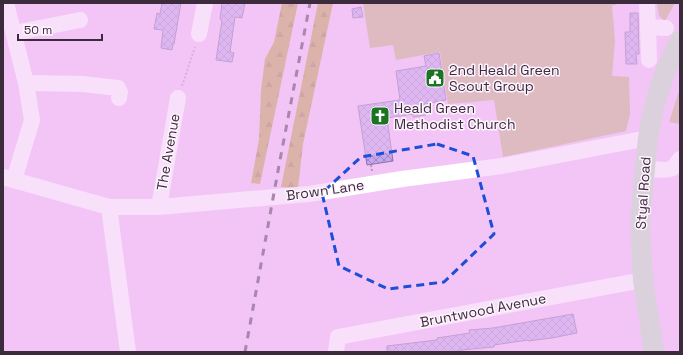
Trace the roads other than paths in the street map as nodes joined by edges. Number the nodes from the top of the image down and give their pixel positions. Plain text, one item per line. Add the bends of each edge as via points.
1 (6, 3) edge
2 (205, 3) edge
3 (647, 3) edge
4 (80, 20) dead end
5 (648, 27) junction
6 (14, 33) junction
7 (199, 34) road end
8 (673, 34) edge
9 (649, 60) dead end
10 (26, 83) junction
11 (119, 98) dead end
12 (178, 98) road end
13 (648, 138) junction
14 (680, 159) edge
15 (645, 168) junction
16 (7, 182) edge
17 (109, 207) junction
18 (159, 207) junction
19 (643, 280) junction
20 (128, 352) edge
21 (336, 352) edge
22 (654, 352) edge

1 - 6 street
2 - 7 street
3 - 5 street
4 - 6 street
5 - 8 street
5 - 9 street
6 - 10 street
8 - 13 main road, Styal Road via 670,58 657,97
10 - 11 street via 83,84 118,88
10 - 16 street via 32,120
12 - 18 street, The Avenue
13 - 15 main road, Styal Road
13 - 18 street, Brown Lane via 502,166 308,194
14 - 15 street via 669,170
15 - 19 main road, Styal Road via 640,221
16 - 17 street, Brown Lane
17 - 18 street, Brown Lane
17 - 20 street
19 - 21 street, Bruntwood Avenue via 338,337
19 - 22 main road, Styal Road

